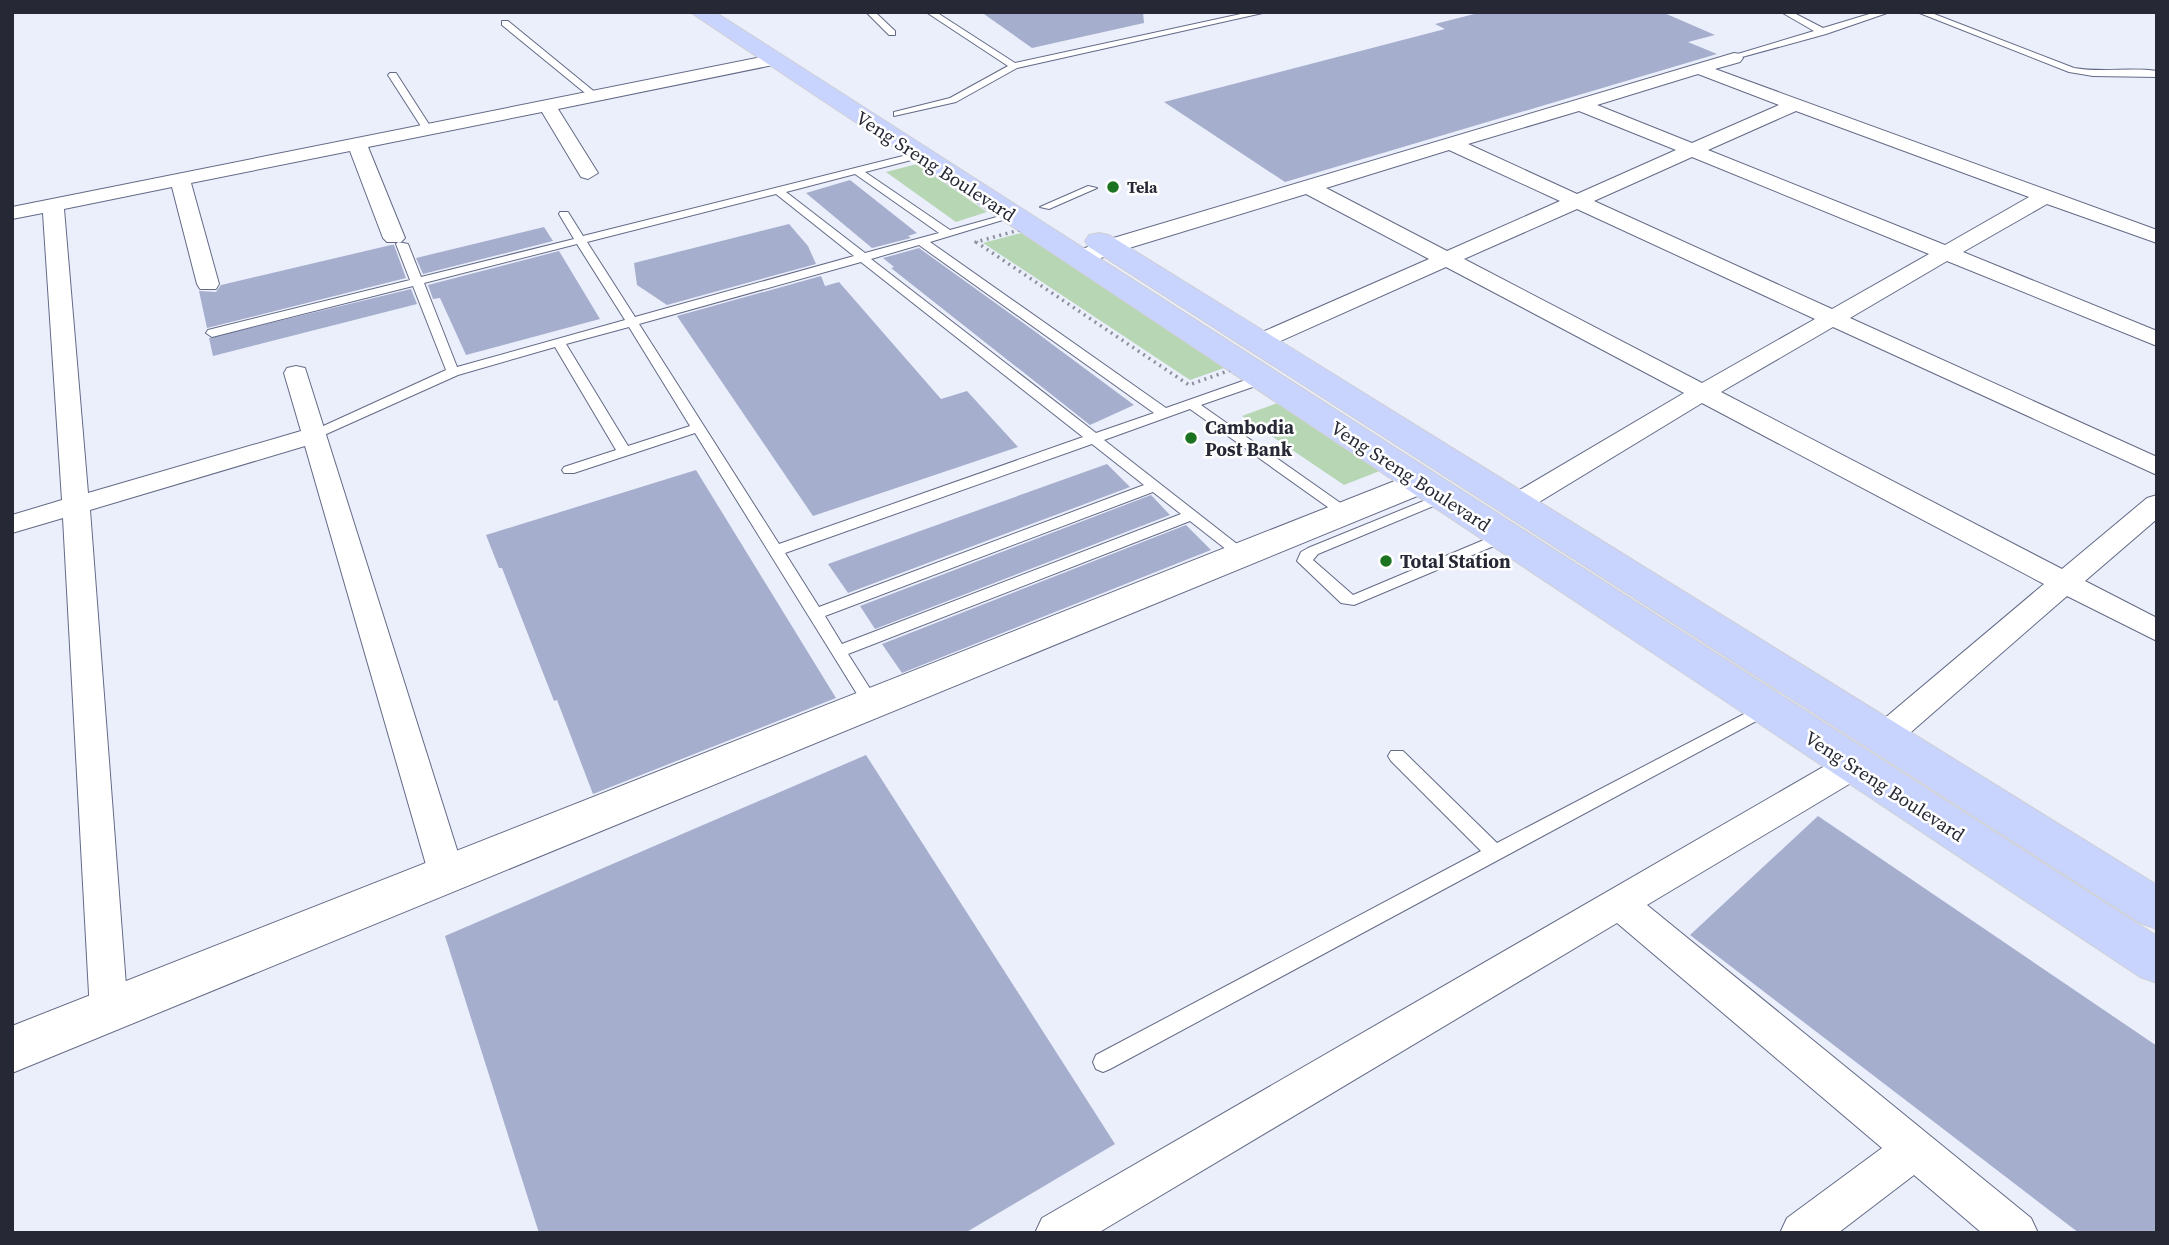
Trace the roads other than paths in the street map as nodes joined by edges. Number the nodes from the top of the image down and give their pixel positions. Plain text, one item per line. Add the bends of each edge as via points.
1 (700, 12) edge
2 (736, 12) edge
3 (870, 12) edge
4 (930, 12) edge
5 (1263, 12) edge
6 (1785, 12) edge
7 (1886, 12) edge
8 (1921, 12) edge
9 (505, 23) dead end
10 (1823, 32) junction
11 (892, 33) dead end
12 (1734, 58) joint
13 (772, 60) junction
14 (1014, 66) junction
15 (1699, 69) junction
16 (2157, 74) edge
17 (393, 75) dead end
18 (593, 95) junction
19 (546, 104) junction
20 (1796, 104) junction
21 (1581, 105) junction
22 (883, 118) junction
23 (427, 129) junction
24 (357, 143) junction
25 (1452, 144) junction
26 (1692, 150) junction
27 (919, 155) junction
28 (857, 171) junction
29 (588, 173) dead end
30 (180, 179) junction
31 (1309, 187) junction
32 (1091, 188) dead end
33 (778, 191) junction
34 (2046, 196) junction
35 (1577, 201) junction
36 (53, 205) junction
37 (1045, 207) junction
38 (12, 213) edge
39 (564, 214) dead end
40 (1011, 216) junction
41 (947, 233) junction
42 (2157, 237) edge
43 (581, 240) junction
44 (921, 240) junction
45 (398, 241) joint
46 (1093, 253) junction
47 (1946, 253) junction
48 (863, 257) junction
49 (1447, 259) junction
50 (416, 281) junction
51 (208, 284) dead end
52 (1833, 318) junction
53 (631, 321) junction
54 (212, 333) dead end
55 (2157, 339) edge
56 (558, 341) junction
57 (1259, 342) junction
58 (453, 372) junction
59 (296, 373) dead end
60 (1262, 379) junction
61 (1702, 393) junction
62 (1191, 404) junction
63 (1165, 414) junction
64 (698, 428) junction
65 (313, 436) junction
66 (1095, 438) junction
67 (624, 452) junction
68 (2157, 467) edge
69 (569, 470) dead end
70 (1155, 485) junction
71 (1431, 490) junction
72 (1516, 504) junction
73 (2157, 504) edge
74 (76, 506) junction
75 (1344, 512) junction
76 (1192, 515) junction
77 (12, 524) edge
78 (1503, 537) junction
79 (1232, 547) dead end
80 (775, 551) junction
81 (2064, 583) junction
82 (815, 614) junction
83 (2157, 631) edge
84 (839, 651) junction
85 (868, 698) dead end
86 (1767, 709) junction
87 (1884, 737) junction
88 (1397, 756) dead end
89 (1854, 765) junction
90 (1496, 854) junction
91 (447, 875) junction
92 (1619, 903) junction
93 (2157, 909) edge
94 (2157, 962) edge
95 (108, 1012) junction
96 (12, 1051) edge
97 (1103, 1062) dead end
98 (1914, 1149) junction
99 (1057, 1233) edge
100 (1801, 1233) edge
101 (2016, 1233) edge

1 - 13 main road, Veng Sreng Boulevard
2 - 22 main road, Veng Sreng Boulevard
3 - 11 lane
4 - 14 lane
5 - 14 lane
6 - 10 lane
7 - 10 lane
8 - 16 lane via 2072,71
9 - 18 lane
10 - 12 lane
12 - 15 street
13 - 18 street
13 - 22 main road, Veng Sreng Boulevard
14 - 22 lane via 953,100
15 - 20 street
15 - 21 street
17 - 23 lane
18 - 19 street
19 - 23 street
19 - 29 street
20 - 26 street
20 - 34 street
21 - 25 street
21 - 26 street
22 - 27 main road, Veng Sreng Boulevard
22 - 37 main road, Veng Sreng Boulevard
23 - 24 street
24 - 30 street
24 - 45 street
25 - 31 street
25 - 35 street
26 - 35 street
26 - 47 street
27 - 28 lane
27 - 40 main road, Veng Sreng Boulevard
28 - 33 lane
28 - 41 lane
30 - 36 street
30 - 51 street
31 - 46 street
31 - 49 street
32 - 37 lane
33 - 43 lane
33 - 48 lane
34 - 42 street
34 - 47 street
35 - 49 street
35 - 52 street
36 - 38 street
36 - 74 street
37 - 46 main road, Veng Sreng Boulevard
39 - 43 lane
40 - 41 lane
40 - 46 main road, Veng Sreng Boulevard
41 - 44 lane
43 - 50 lane
43 - 53 lane
44 - 48 lane
44 - 63 lane
45 - 50 lane
46 - 57 main road, Veng Sreng Boulevard
46 - 60 main road, Veng Sreng Boulevard
47 - 52 street
47 - 55 street
48 - 53 lane
48 - 66 lane
49 - 57 street
49 - 61 street
50 - 54 lane
50 - 58 lane
52 - 61 street
52 - 68 street
53 - 56 lane
53 - 64 lane
56 - 58 lane
56 - 67 lane
57 - 72 main road, Veng Sreng Boulevard
58 - 65 lane
59 - 65 street
60 - 62 lane
60 - 71 main road, Veng Sreng Boulevard
61 - 72 street
61 - 81 street
62 - 63 lane
62 - 75 lane
63 - 66 lane
64 - 67 lane
64 - 80 lane
65 - 74 street
65 - 91 street
66 - 70 lane
66 - 80 lane
67 - 69 lane
70 - 76 lane
70 - 82 lane
71 - 75 street
71 - 78 main road, Veng Sreng Boulevard
71 - 78 lane via 1313,551 1305,561 1346,599 1354,600
72 - 87 main road, Veng Sreng Boulevard
73 - 81 street
74 - 77 street
74 - 95 street
75 - 91 street
76 - 79 lane
76 - 84 lane
78 - 86 main road, Veng Sreng Boulevard
80 - 82 lane
81 - 83 street
81 - 87 street
82 - 84 lane
84 - 85 lane
86 - 89 main road, Veng Sreng Boulevard
86 - 90 lane
87 - 93 main road, Veng Sreng Boulevard
88 - 90 lane
89 - 92 street
89 - 94 main road, Veng Sreng Boulevard
90 - 97 lane
91 - 95 street
92 - 98 street
92 - 99 street
95 - 96 street
98 - 100 street
98 - 101 street

